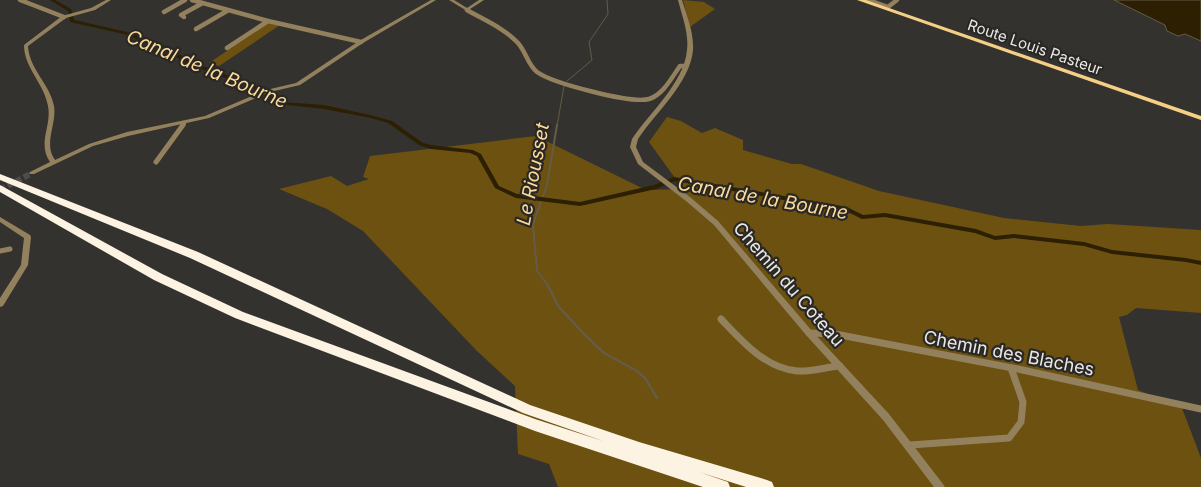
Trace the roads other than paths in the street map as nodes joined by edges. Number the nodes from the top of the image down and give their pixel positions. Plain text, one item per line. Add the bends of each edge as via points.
1 (20, 0) edge
2 (109, 0) edge
3 (185, 0) edge
4 (192, 0) edge
5 (434, 0) edge
6 (451, 0) edge
7 (482, 0) edge
8 (680, 0) edge
9 (860, 0) edge
10 (868, 0) edge
11 (897, 0) edge
12 (201, 4) junction
13 (468, 10) junction
14 (228, 11) junction
15 (164, 12) dead end
16 (65, 16) junction
17 (184, 17) dead end
18 (268, 21) junction
19 (196, 29) dead end
20 (361, 42) junction
21 (227, 48) dead end
22 (686, 66) junction
23 (1201, 118) edge
24 (184, 123) junction
25 (53, 162) junction
26 (156, 162) dead end
27 (32, 174) tunnel mouth
28 (0, 178) edge
29 (0, 188) edge
30 (0, 219) edge
31 (10, 249) dead end
32 (0, 251) edge
33 (0, 304) edge
34 (721, 319) dead end
35 (809, 332) junction
36 (840, 366) junction
37 (1011, 368) junction
38 (1201, 409) edge
39 (910, 445) junction
40 (723, 487) edge
41 (768, 487) edge
42 (940, 487) edge

1 - 16 street
2 - 16 street via 93,9
3 - 15 street
4 - 12 street
5 - 20 street
6 - 13 street
7 - 13 street
8 - 22 street, Chemin du Coteau via 690,41
9 - 23 main road, Route Louis Pasteur
10 - 11 street via 888,7
12 - 14 street
12 - 17 street via 181,15
13 - 22 street via 517,42 534,70 560,84 639,101 650,99 680,66
14 - 18 street
14 - 19 street
16 - 25 street via 30,39 25,49 50,104 47,150
18 - 20 street
18 - 21 street
20 - 24 street via 298,84 268,91 213,115
22 - 35 street, Chemin du Coteau via 635,139 635,155 646,169 716,223
24 - 25 street via 127,134
24 - 26 street
25 - 27 street
28 - 41 highway via 194,255 527,409 638,448
29 - 40 highway via 158,276 239,314 553,431
30 - 33 street via 28,237 24,266
31 - 32 street
34 - 36 street via 746,346 771,363 796,371
35 - 36 street, Chemin du Coteau
35 - 37 street, Chemin des Blaches via 835,334
36 - 39 street, Chemin du Coteau
37 - 38 street, Chemin des Blaches
37 - 39 street via 1023,402 1021,422 1009,438
39 - 42 street, Chemin du Coteau

